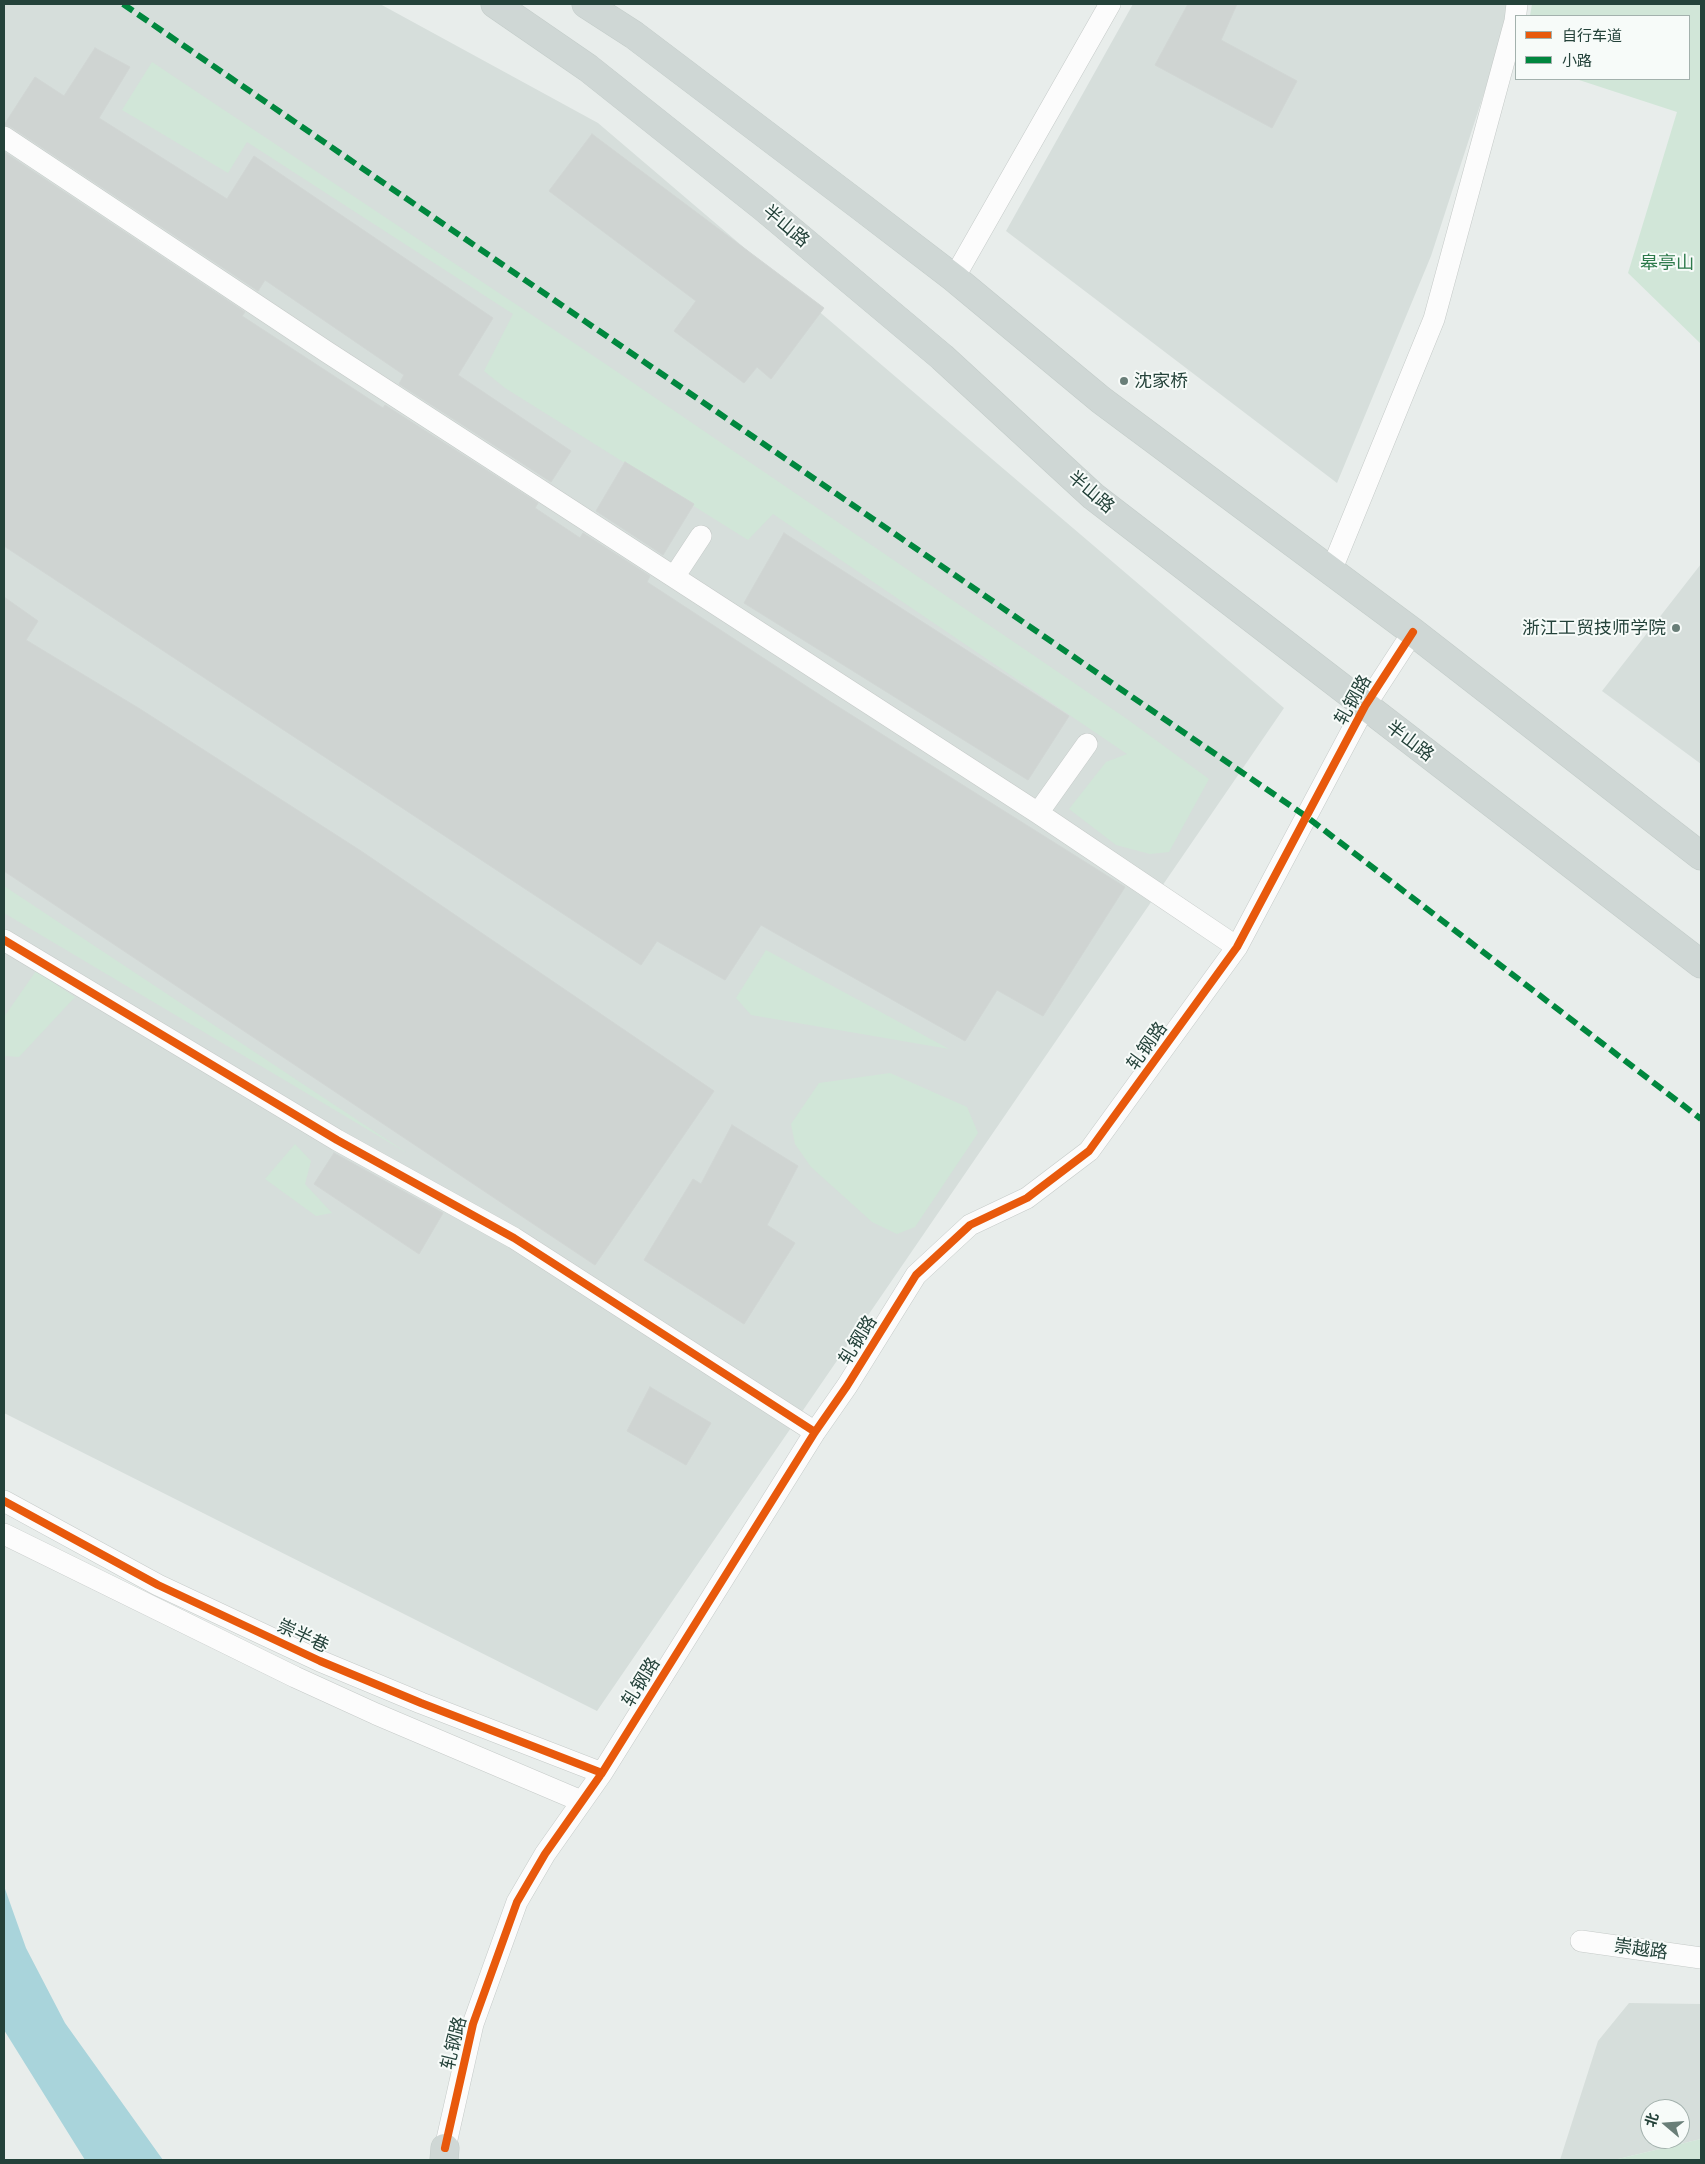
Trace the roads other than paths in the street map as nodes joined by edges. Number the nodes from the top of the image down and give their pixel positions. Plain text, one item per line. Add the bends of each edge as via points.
1 (495, 4) edge
2 (586, 4) edge
3 (1110, 4) edge
4 (1515, 21) edge
5 (4, 137) edge
6 (954, 278) junction
7 (700, 536) dead end
8 (1331, 570) junction
9 (674, 577) junction
10 (1413, 632) junction
11 (1365, 706) junction
12 (1087, 744) dead end
13 (1038, 813) junction
14 (1701, 856) edge
15 (4, 940) edge
16 (1237, 947) junction
17 (1701, 964) edge
18 (815, 1432) junction
19 (4, 1501) edge
20 (4, 1534) edge
21 (602, 1773) junction
22 (581, 1801) junction
23 (1581, 1940) dead end
24 (1701, 1958) edge
25 (445, 2156) edge

1 - 11 main road, 半山路 via 588,68 756,200 942,357 1093,496
2 - 6 main road via 634,35
3 - 6 street
4 - 8 street via 1434,319
5 - 9 street
6 - 8 main road via 1101,400
7 - 9 street
8 - 10 main road
9 - 13 street
10 - 11 street, 轧钢路
10 - 14 main road
11 - 16 street, 轧钢路
11 - 17 main road, 半山路
12 - 13 street
13 - 16 street
15 - 18 street via 337,1140 514,1238
16 - 18 street, 轧钢路 via 1089,1151 1028,1198 970,1225 916,1275
18 - 21 street, 轧钢路
19 - 21 street, 崇半巷 via 158,1585 320,1661
20 - 22 street via 295,1677
21 - 22 street, 轧钢路
22 - 25 street, 轧钢路 via 517,1902 473,2024
23 - 24 street, 崇越路

